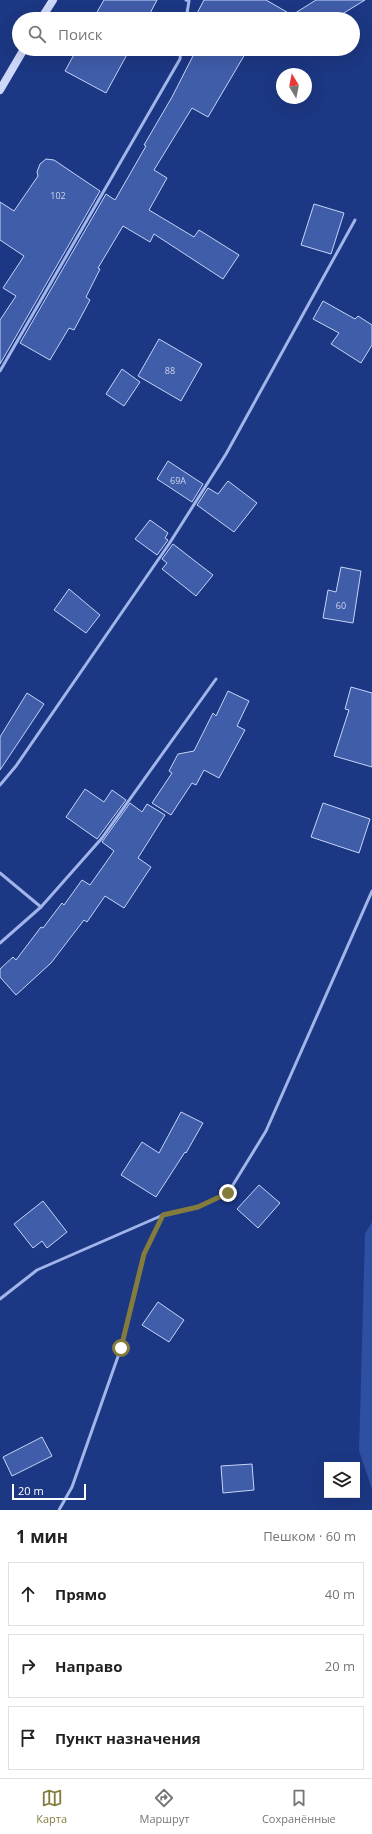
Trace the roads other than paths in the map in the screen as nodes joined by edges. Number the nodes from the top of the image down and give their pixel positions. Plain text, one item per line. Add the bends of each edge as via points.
1 (52, 0) edge
2 (186, 0) edge
3 (45, 12) edge
4 (187, 12) edge
5 (20, 56) edge
6 (180, 56) edge
7 (0, 90) edge
8 (355, 220) dead end
9 (0, 371) edge
10 (216, 679) dead end
11 (0, 785) edge
12 (0, 873) edge
13 (372, 891) edge
14 (41, 907) junction
15 (0, 944) edge
16 (163, 1215) junction
17 (0, 1299) edge
18 (59, 1510) edge

1 - 3 street
2 - 4 lane via 189,2
5 - 7 street
6 - 9 lane
8 - 11 lane via 222,460 169,544 16,766
10 - 14 lane via 102,838
12 - 14 lane
13 - 16 lane via 266,1131 228,1193 198,1207
14 - 15 lane
16 - 17 lane via 37,1270
16 - 18 lane via 144,1254 121,1348 72,1487

